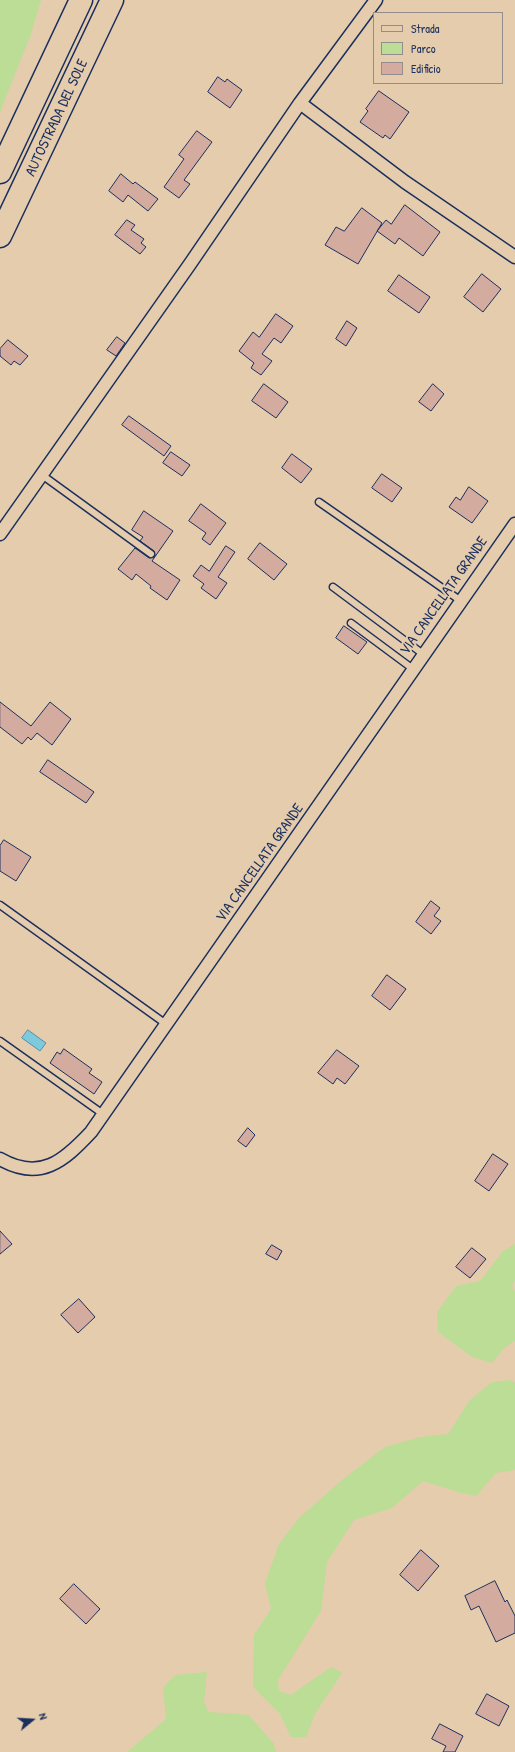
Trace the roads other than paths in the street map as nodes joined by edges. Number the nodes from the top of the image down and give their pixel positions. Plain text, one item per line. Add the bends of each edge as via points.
1 (81, 0) edge
2 (112, 0) edge
3 (376, 0) edge
4 (300, 103) junction
5 (0, 172) edge
6 (0, 236) edge
7 (515, 257) edge
8 (42, 475) junction
9 (319, 502) dead end
10 (515, 524) edge
11 (0, 534) edge
12 (151, 554) dead end
13 (333, 587) dead end
14 (461, 601) junction
15 (351, 623) dead end
16 (423, 654) junction
17 (413, 669) junction
18 (0, 905) edge
19 (166, 1024) junction
20 (0, 1041) edge
21 (103, 1114) junction
22 (0, 1159) edge

1 - 5 highway, AUTOSTRADA DEL SOLE
2 - 6 highway, AUTOSTRADA DEL SOLE
3 - 4 street
4 - 7 street via 405,182
4 - 8 street
8 - 11 street
8 - 12 lane
9 - 14 lane
10 - 14 street, VIA CANCELLATA GRANDE
13 - 16 lane
14 - 16 street, VIA CANCELLATA GRANDE
15 - 17 lane
16 - 17 street, VIA CANCELLATA GRANDE
17 - 19 street, VIA CANCELLATA GRANDE
18 - 19 lane
19 - 21 street, VIA CANCELLATA GRANDE
20 - 21 lane
21 - 22 street, VIA CANCELLATA GRANDE via 74,1150 56,1164 33,1169 19,1167

